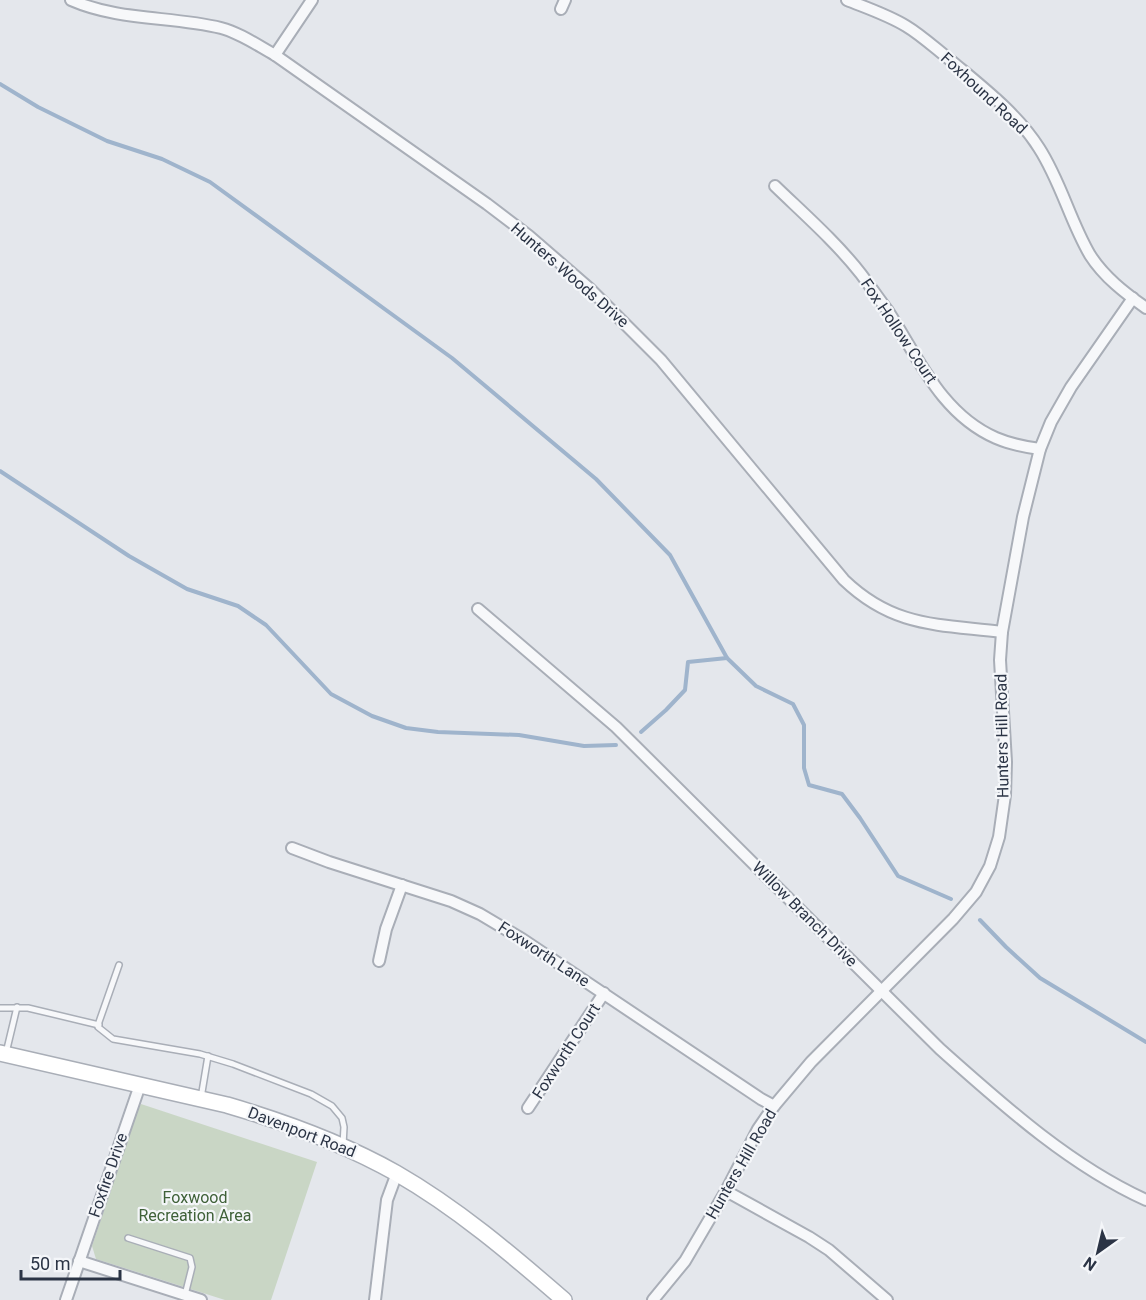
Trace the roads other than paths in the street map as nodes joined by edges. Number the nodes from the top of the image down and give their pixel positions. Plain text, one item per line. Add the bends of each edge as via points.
1 (71, 0) edge
2 (312, 0) edge
3 (847, 0) edge
4 (275, 55) junction
5 (775, 186) dead end
6 (1133, 298) junction
7 (1146, 308) edge
8 (1040, 449) junction
9 (478, 609) dead end
10 (1002, 632) junction
11 (292, 848) dead end
12 (402, 885) junction
13 (379, 961) dead end
14 (119, 964) dead end
15 (882, 991) junction
16 (604, 993) junction
17 (17, 1007) junction
18 (0, 1008) edge
19 (99, 1025) junction
20 (3, 1054) edge
21 (208, 1056) junction
22 (140, 1085) junction
23 (201, 1099) junction
24 (774, 1106) junction
25 (528, 1108) dead end
26 (343, 1146) junction
27 (397, 1173) junction
28 (726, 1191) junction
29 (1146, 1200) edge
30 (128, 1238) dead end
31 (79, 1261) junction
32 (185, 1295) junction
33 (66, 1300) edge
34 (201, 1300) edge
35 (375, 1300) edge
36 (564, 1300) edge
37 (653, 1300) edge
38 (887, 1300) edge

1 - 4 street, Hunters Woods Drive via 108,12 220,28
2 - 4 street
3 - 6 street, Foxhound Road via 917,33 1014,117 1050,166 1091,256 1110,280
4 - 10 street, Hunters Woods Drive via 487,204 589,288 661,360 859,594 907,619
5 - 8 street, Fox Hollow Court via 860,273 929,378 957,412 996,438
6 - 7 street, Foxhound Road
6 - 8 street, Hunters Hill Road via 1071,387
8 - 10 street, Hunters Hill Road
9 - 15 street, Willow Branch Drive via 616,727
10 - 15 street, Hunters Hill Road via 1005,795 995,851 976,892
11 - 12 street, Foxworth Lane
12 - 13 street
12 - 16 street, Foxworth Lane via 480,914
14 - 19 lane
15 - 24 street, Hunters Hill Road via 811,1062
15 - 29 street, Willow Branch Drive via 996,1100 1097,1174
16 - 24 street, Foxworth Lane
16 - 25 street, Foxworth Court
17 - 18 lane
17 - 19 lane
17 - 20 lane
19 - 21 lane via 113,1039
20 - 22 street, Davenport Road
21 - 23 lane
21 - 26 lane via 311,1094 332,1106 342,1118
22 - 23 street, Davenport Road
22 - 31 street, Foxfire Drive
23 - 26 street, Davenport Road via 261,1115
24 - 28 street, Hunters Hill Road
26 - 27 street, Davenport Road
27 - 35 street via 387,1200
27 - 36 street, Davenport Road via 482,1231
28 - 37 street, Hunters Hill Road via 685,1261
28 - 38 street via 829,1250
30 - 32 lane via 190,1258 192,1267
31 - 32 street
31 - 33 street, Foxfire Drive
32 - 34 street

